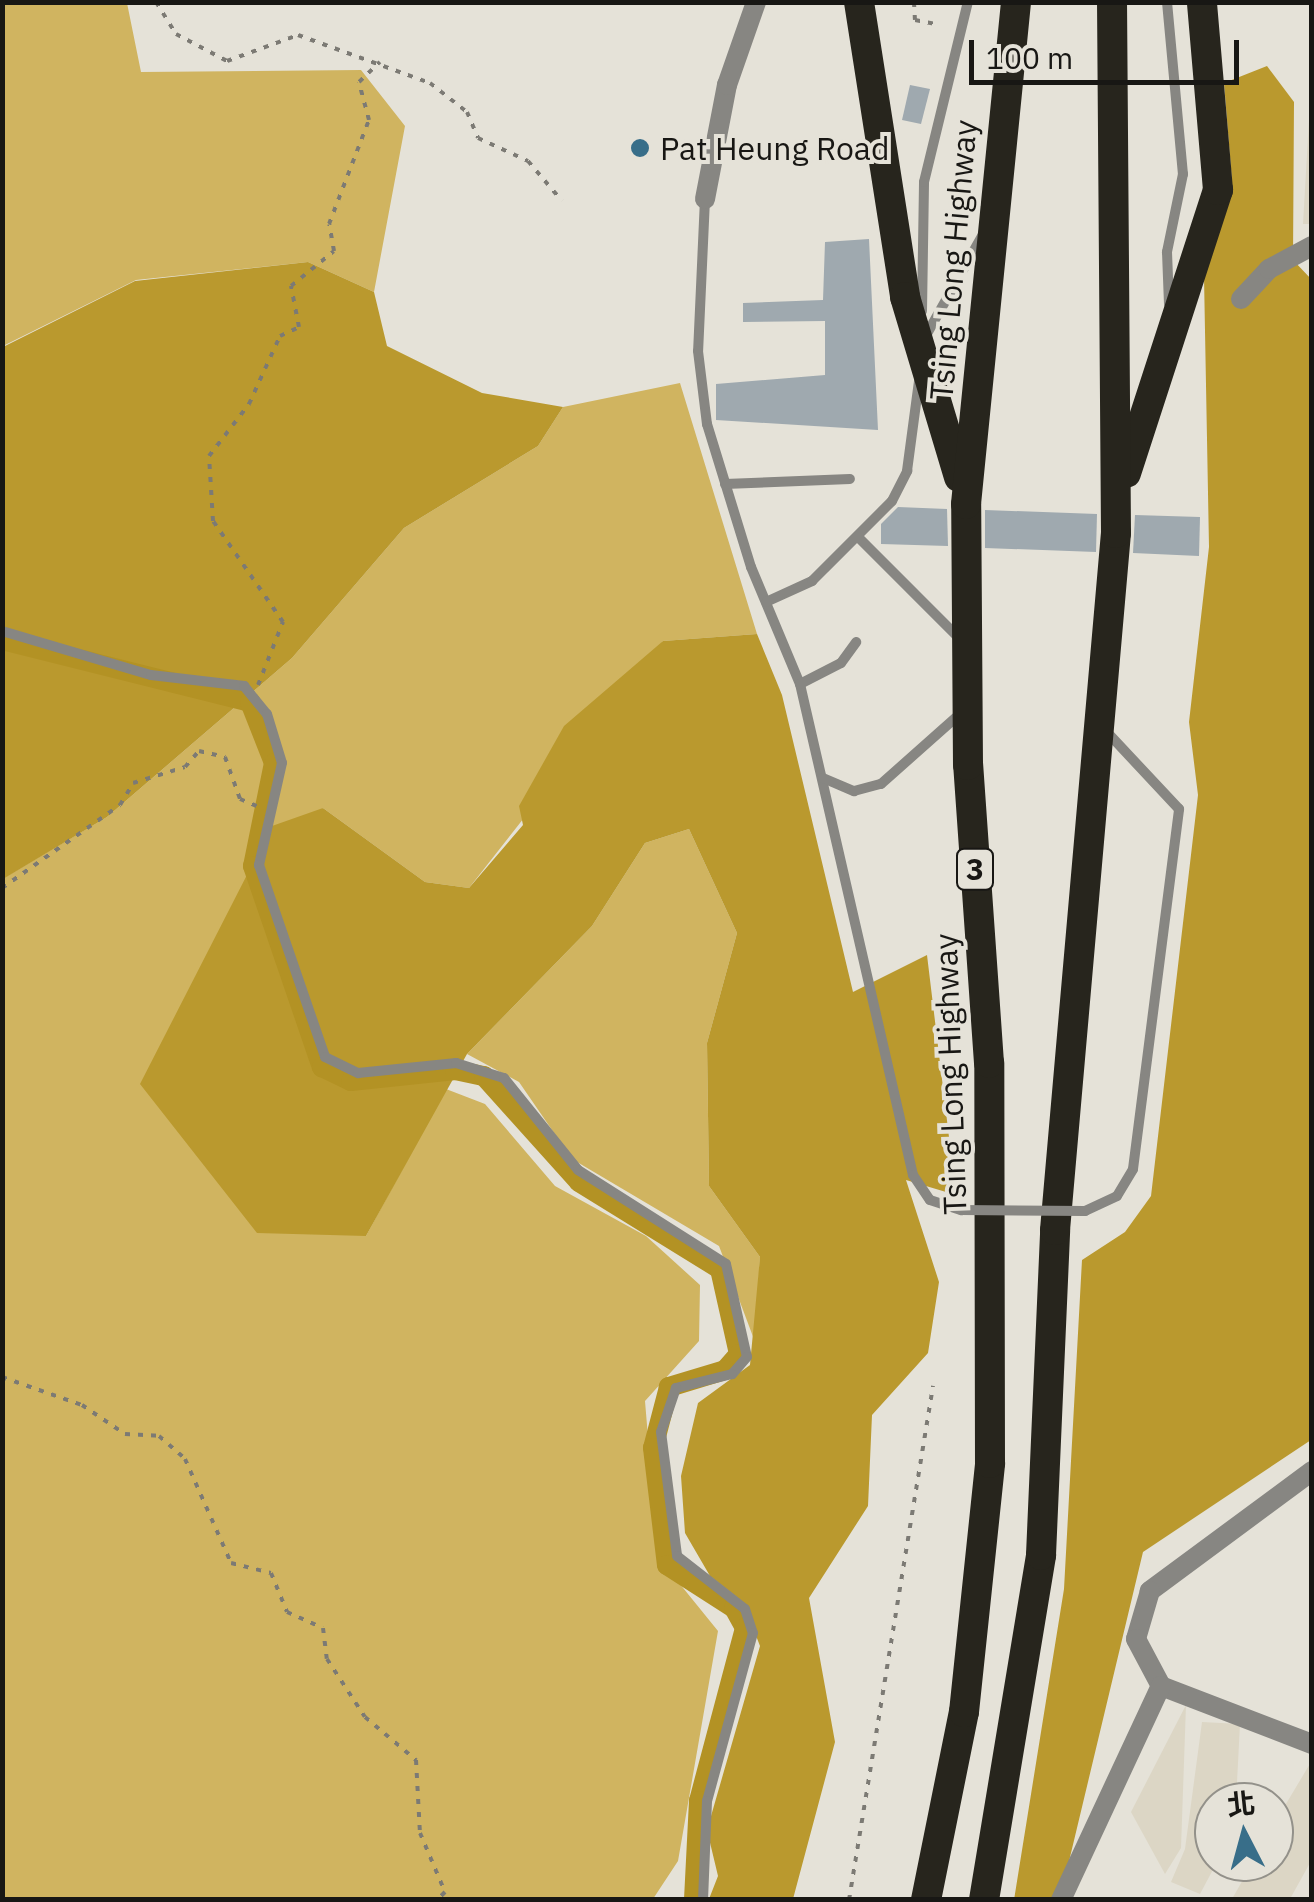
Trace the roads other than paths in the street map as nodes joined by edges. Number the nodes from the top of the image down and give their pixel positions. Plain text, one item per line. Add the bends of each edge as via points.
1 (859, 2) edge
2 (968, 2) edge
3 (1016, 2) edge
4 (1112, 2) edge
5 (1167, 2) edge
6 (1202, 2) edge
7 (756, 8) edge
8 (705, 199) joint
9 (988, 225) junction
10 (1312, 246) edge
11 (1241, 299) dead end
12 (1170, 318) junction
13 (924, 337) junction
14 (850, 479) dead end
15 (725, 484) junction
16 (966, 504) junction
17 (1117, 507) junction
18 (860, 539) junction
19 (766, 602) junction
20 (2, 631) edge
21 (856, 642) dead end
22 (967, 645) junction
23 (800, 684) junction
24 (967, 708) junction
25 (1101, 726) junction
26 (823, 778) junction
27 (1312, 1471) edge
28 (1162, 1686) junction
29 (1312, 1744) edge
30 (702, 1900) edge
31 (926, 1900) edge
32 (984, 1900) edge
33 (1061, 1900) edge

1 - 13 highway via 905,297
2 - 13 lane via 916,240
3 - 9 highway, Tsing Long Highway / 3
4 - 17 highway
5 - 12 lane via 1183,174 1167,252
6 - 12 highway via 1218,190
7 - 8 street
8 - 15 lane via 698,351
9 - 13 lane
9 - 16 highway, Tsing Long Highway / 3
10 - 11 street via 1269,269
12 - 17 highway
13 - 16 highway
13 - 18 lane via 907,471
14 - 15 lane
15 - 19 lane
16 - 22 highway, Tsing Long Highway / 3
17 - 25 highway
18 - 19 lane via 812,581
18 - 22 lane
19 - 23 lane
20 - 30 lane via 252,695 282,764 259,865 325,1057 358,1072 456,1064 504,1078 578,1170 704,1242 732,1274 746,1358 732,1374 676,1388 661,1432 677,1556 745,1609 753,1633 707,1801
21 - 23 lane via 841,663
22 - 24 highway, Tsing Long Highway / 3
23 - 26 lane
24 - 26 lane via 881,784 854,790
24 - 31 highway, Tsing Long Highway / 3 via 989,1064 993,1385 976,1622
25 - 26 lane, bridge via 1179,809 1132,1169 1110,1202 1086,1211 960,1210 925,1195 910,1164
25 - 32 highway via 1055,1230 1041,1555
27 - 28 street via 1150,1591 1136,1639
28 - 29 street
28 - 33 street

